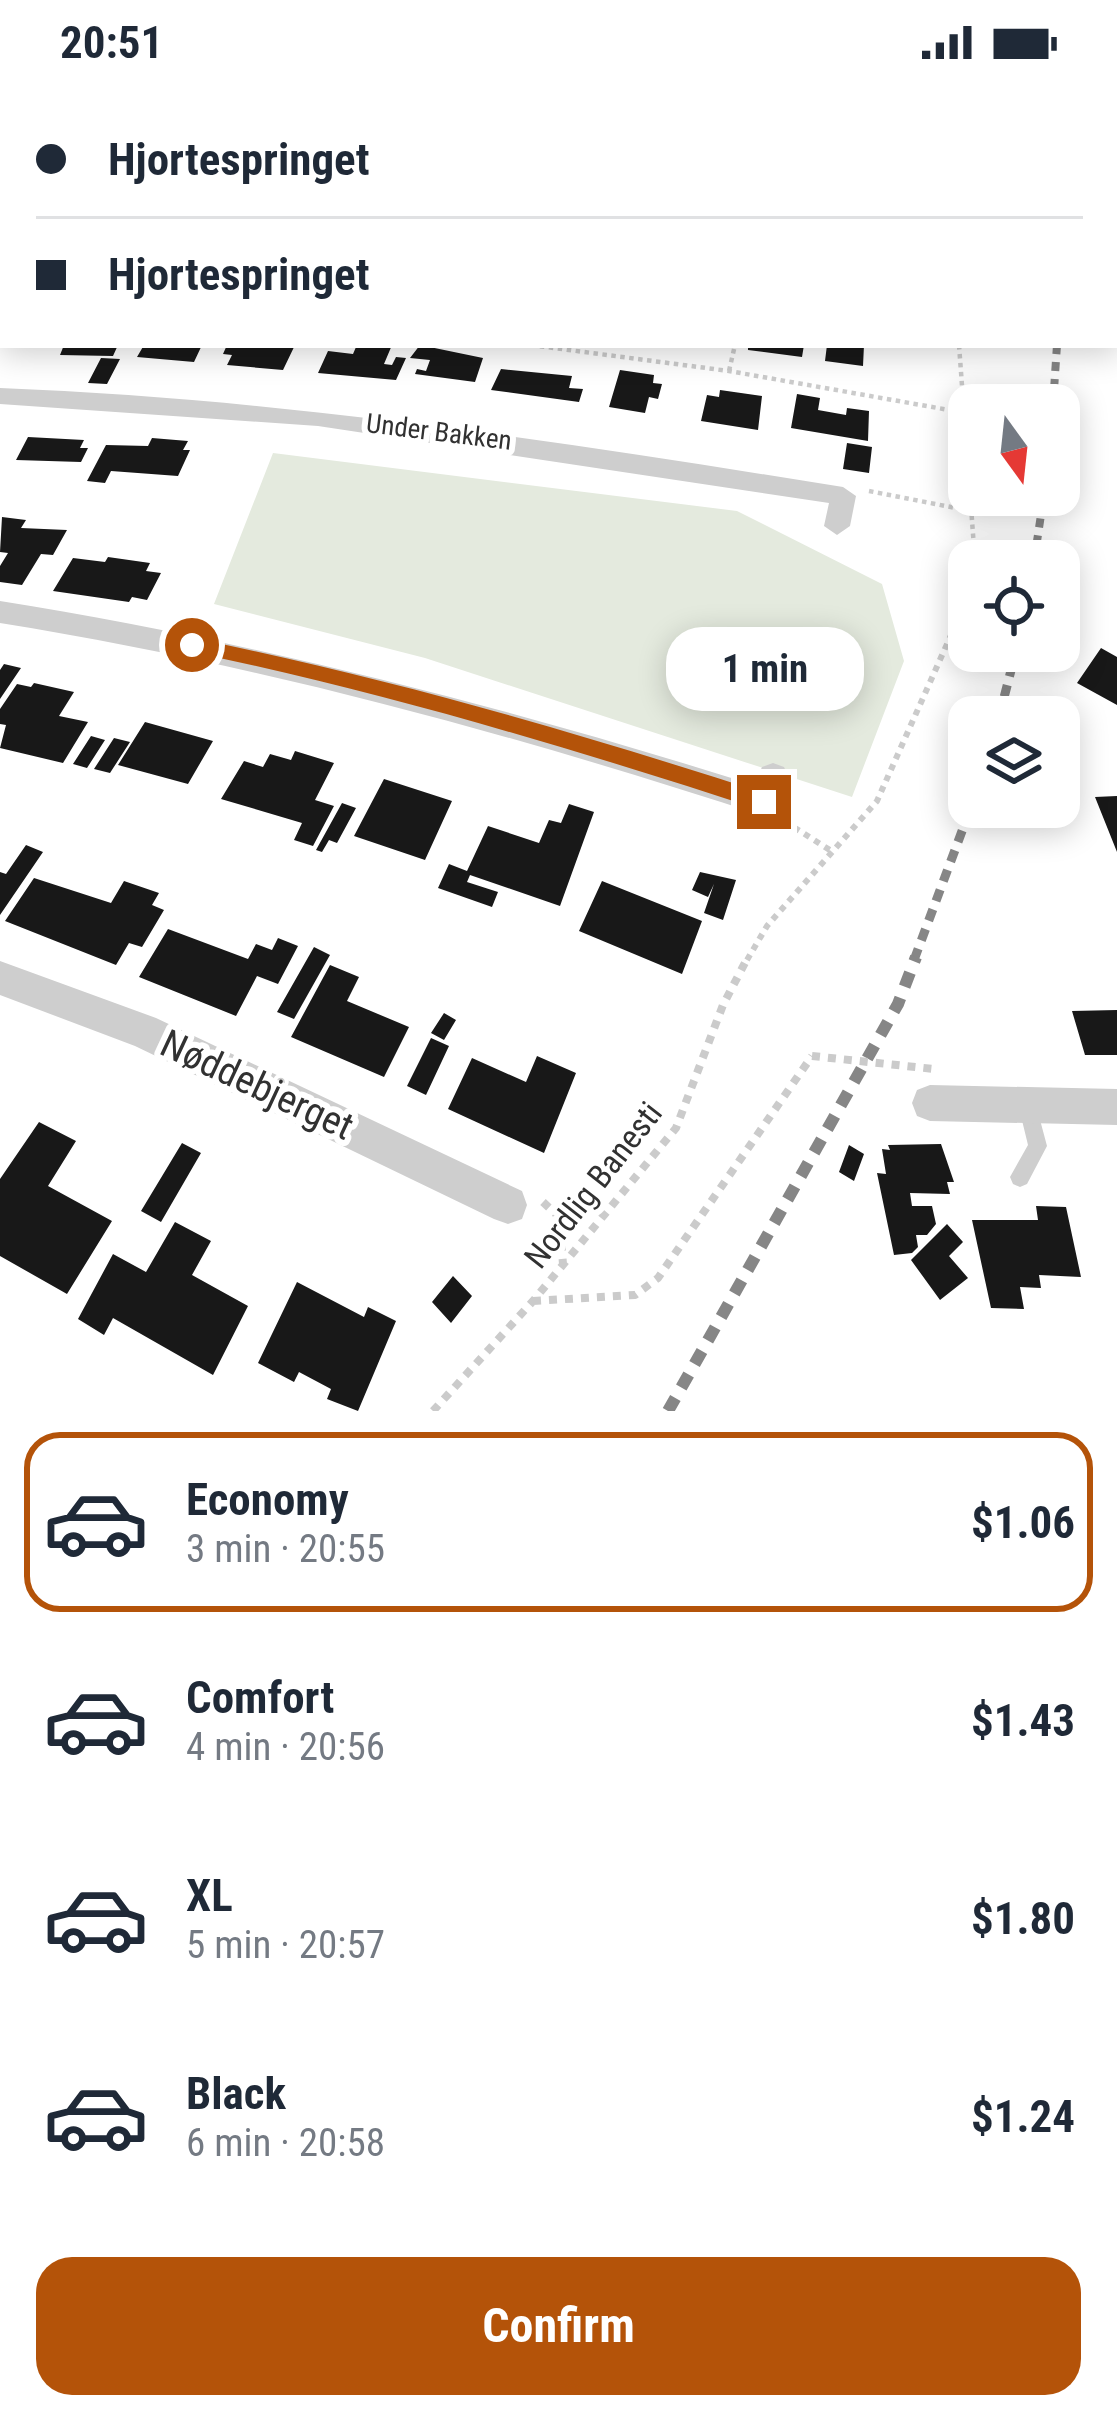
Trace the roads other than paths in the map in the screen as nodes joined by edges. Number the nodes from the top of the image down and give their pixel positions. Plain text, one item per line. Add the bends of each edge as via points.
1 (0, 396) edge
2 (837, 526) dead end
3 (0, 612) edge
4 (769, 789) road end
5 (0, 978) edge
6 (932, 1086) road end
7 (1027, 1105) junction
8 (1117, 1107) edge
9 (1020, 1177) dead end
10 (508, 1204) road end

1 - 2 street, Under Bakken via 433,429 843,496
3 - 4 street via 317,670
5 - 10 street, Nøddebjerget via 142,1031
6 - 7 street
7 - 8 street
7 - 9 lane via 1038,1147

